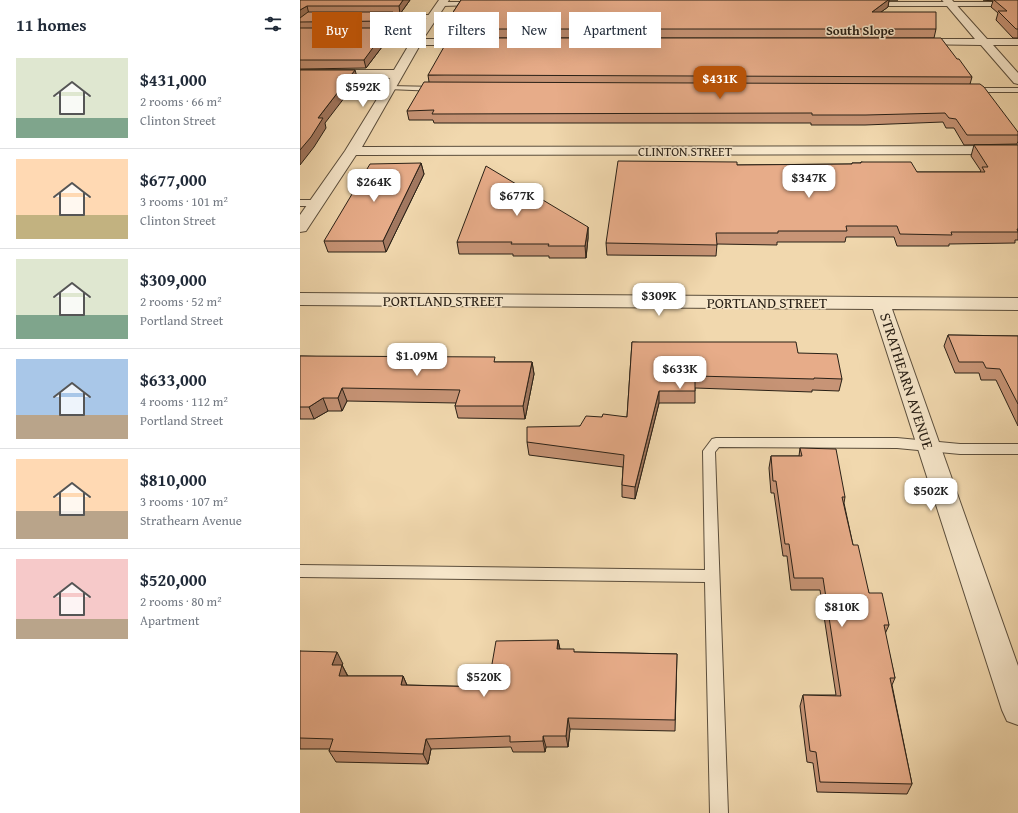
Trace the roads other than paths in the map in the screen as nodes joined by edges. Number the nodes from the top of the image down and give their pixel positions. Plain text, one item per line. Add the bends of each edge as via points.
1 (443, 2) edge
2 (949, 2) edge
3 (481, 4) edge
4 (870, 4) edge
5 (1018, 4) edge
6 (426, 17) edge
7 (433, 17) junction
8 (426, 27) edge
9 (906, 42) edge
10 (983, 42) junction
11 (1018, 42) edge
12 (412, 48) edge
13 (300, 74) edge
14 (398, 74) junction
15 (1018, 80) edge
16 (390, 88) junction
17 (446, 89) edge
18 (961, 90) edge
19 (1018, 90) edge
20 (352, 150) junction
21 (1018, 150) edge
22 (300, 203) edge
23 (316, 203) junction
24 (300, 227) edge
25 (300, 300) edge
26 (880, 303) junction
27 (1018, 304) edge
28 (928, 445) junction
29 (1018, 449) edge
30 (300, 571) edge
31 (712, 576) junction
32 (1018, 710) edge
33 (719, 813) edge

1 - 3 lane
1 - 7 street
2 - 4 lane
2 - 5 lane
2 - 10 street
6 - 7 lane
7 - 8 street
9 - 10 street
10 - 11 street
10 - 15 street
12 - 14 street
13 - 14 street
14 - 16 street
16 - 17 lane
16 - 20 street
18 - 19 lane
20 - 21 street, CLINTON STREET
20 - 23 street
22 - 23 lane
23 - 24 street
25 - 26 street, PORTLAND STREET
26 - 27 street, PORTLAND STREET
26 - 28 street, STRATHEARN AVENUE
28 - 29 lane via 960,449
28 - 31 lane via 716,442 709,451
28 - 32 street, STRATHEARN AVENUE
30 - 31 lane
31 - 33 lane

